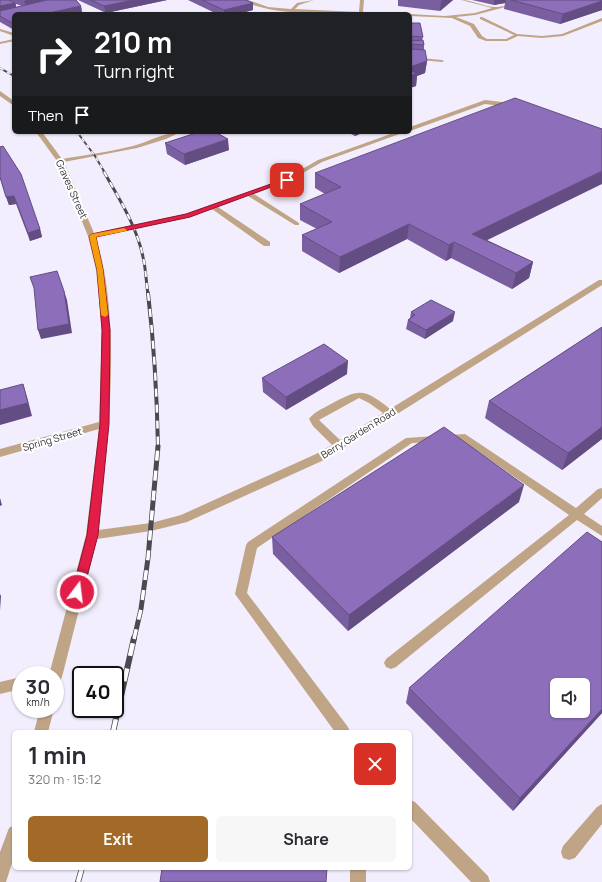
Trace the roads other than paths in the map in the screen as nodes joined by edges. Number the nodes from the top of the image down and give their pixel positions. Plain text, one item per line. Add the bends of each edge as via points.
1 (244, 0) edge
2 (312, 0) edge
3 (362, 0) edge
4 (463, 0) edge
5 (530, 0) edge
6 (293, 9) junction
7 (500, 9) junction
8 (313, 12) edge
9 (361, 12) edge
10 (475, 14) junction
11 (412, 15) edge
12 (453, 16) junction
13 (489, 17) dead end
14 (481, 18) junction
15 (602, 19) edge
16 (0, 30) edge
17 (12, 34) edge
18 (516, 35) junction
19 (12, 40) edge
20 (0, 43) edge
21 (412, 58) edge
22 (442, 60) dead end
23 (0, 93) edge
24 (12, 102) edge
25 (523, 111) edge
26 (412, 128) edge
27 (40, 134) edge
28 (173, 134) edge
29 (396, 134) edge
30 (60, 160) junction
31 (249, 194) junction
32 (213, 207) junction
33 (297, 224) dead end
34 (92, 236) junction
35 (267, 244) dead end
36 (602, 282) edge
37 (390, 414) junction
38 (104, 424) junction
39 (339, 445) junction
40 (0, 453) edge
41 (602, 492) edge
42 (577, 514) junction
43 (602, 532) edge
44 (92, 535) junction
45 (391, 663) dead end
46 (58, 666) edge
47 (12, 685) edge
48 (0, 688) edge
49 (45, 718) edge
50 (42, 730) edge
51 (342, 730) edge
52 (412, 809) edge
53 (602, 812) edge
54 (12, 839) edge
55 (569, 852) dead end
56 (358, 870) edge
57 (0, 876) edge
58 (358, 882) edge
59 (482, 882) edge

1 - 6 street via 267,8
2 - 6 street via 298,4
3 - 9 street
4 - 7 street
5 - 7 street
6 - 8 street
7 - 10 street
10 - 12 street
10 - 14 street
11 - 12 street
12 - 18 street via 472,25 480,37 486,40 507,40
13 - 14 street
14 - 18 street
15 - 18 street via 563,35
16 - 17 street
19 - 20 street
21 - 22 street
23 - 24 street
25 - 26 street via 485,102
27 - 30 street, Graves Street
28 - 30 street via 119,152
29 - 31 street via 320,161 287,180
30 - 34 street, Graves Street
31 - 32 street
31 - 33 street
32 - 34 street via 187,216
32 - 35 street
34 - 38 street, Graves Street via 100,270 106,330
36 - 37 street, Berry Garden Road
37 - 39 street, Berry Garden Road
37 - 39 street via 360,394 314,419 316,424
38 - 40 street, Spring Street
38 - 44 street, Graves Street
39 - 44 street, Berry Garden Road via 320,457 183,519 151,528
41 - 42 street
42 - 43 street
42 - 45 street
42 - 51 street via 465,437 410,440 252,545 241,594
44 - 46 street, Graves Street
47 - 48 street
49 - 50 street
52 - 59 street
53 - 55 street
54 - 57 street
56 - 58 street

